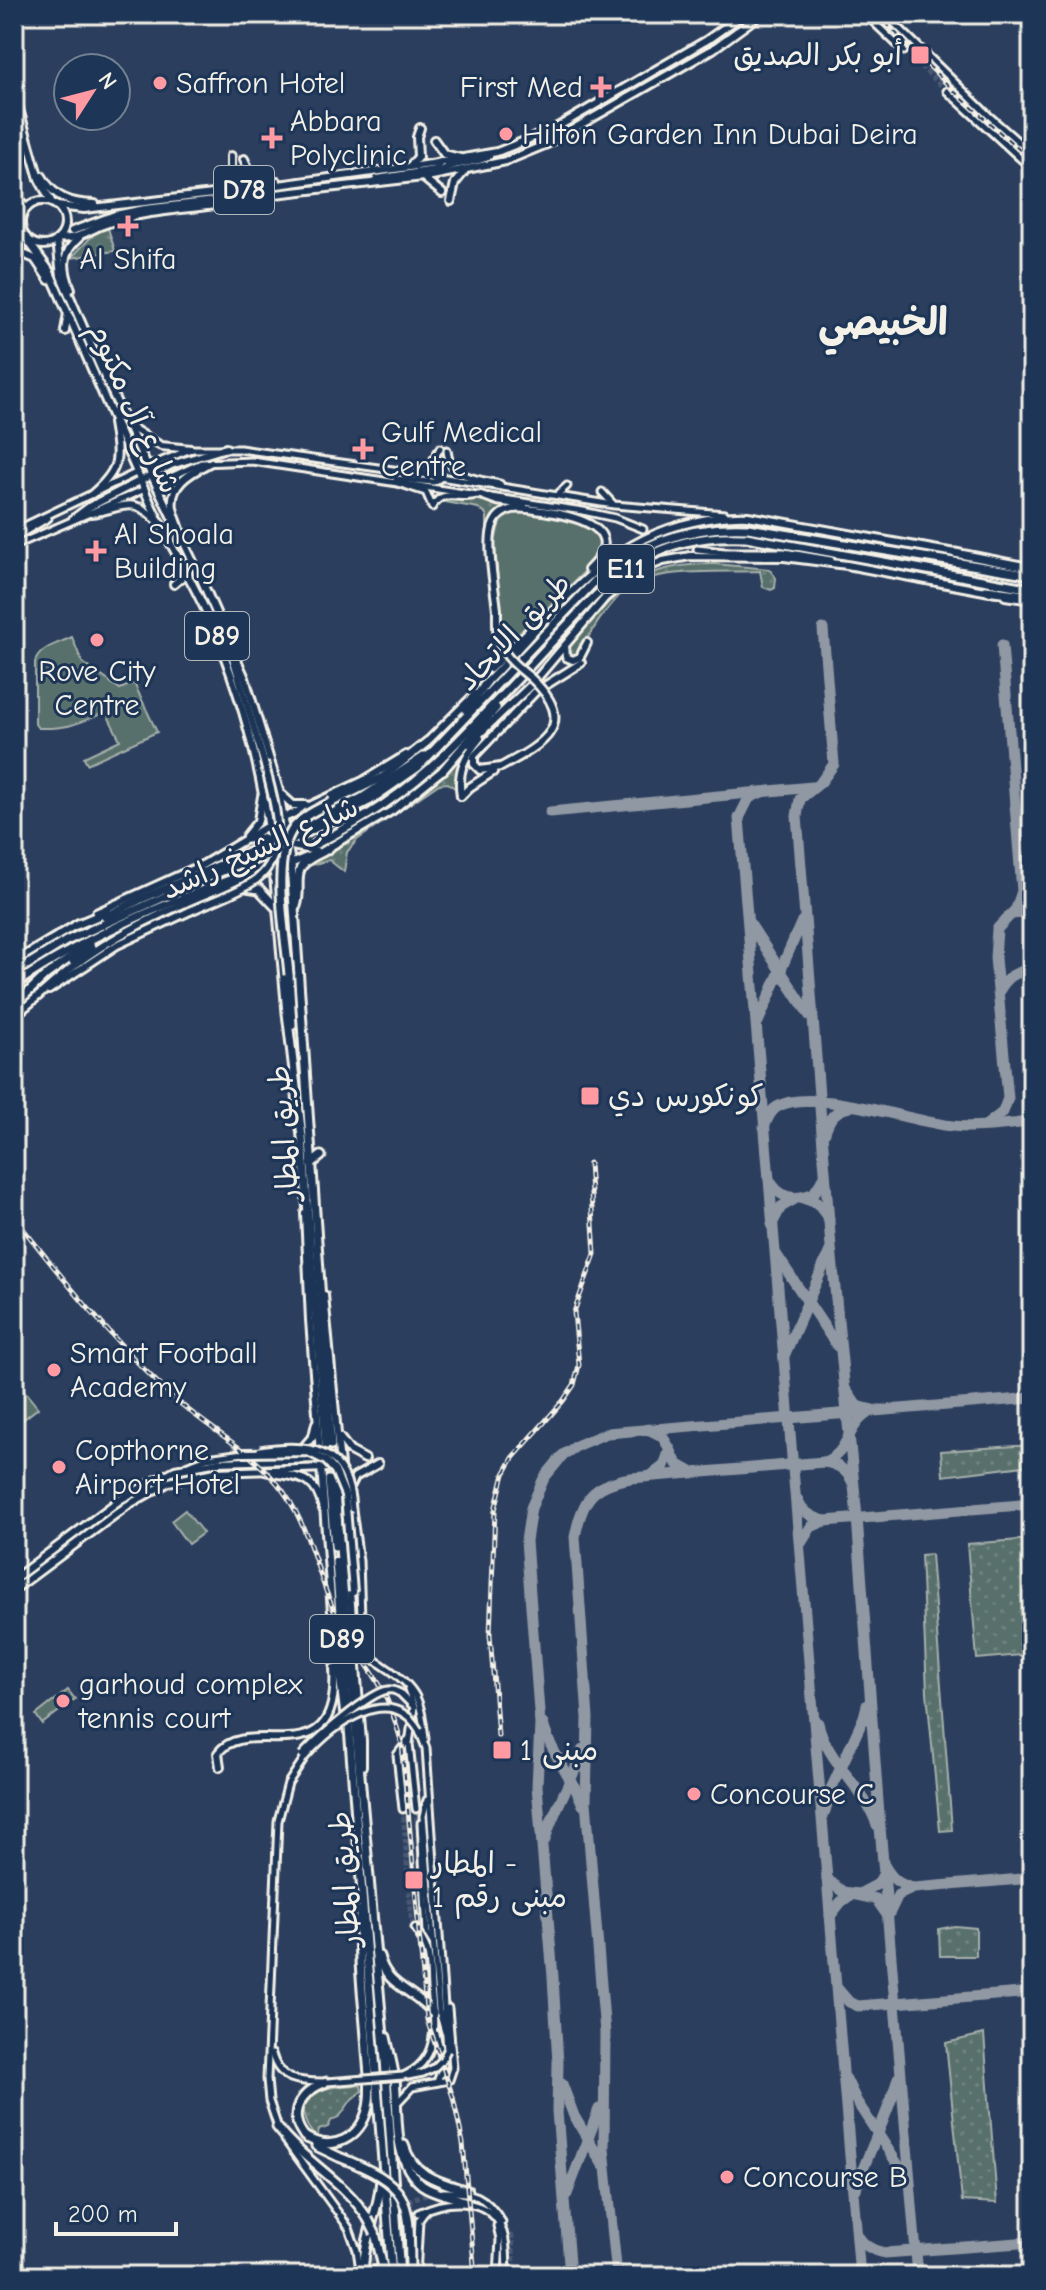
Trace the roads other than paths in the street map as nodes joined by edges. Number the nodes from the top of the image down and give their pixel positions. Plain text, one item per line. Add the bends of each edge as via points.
1 (744, 14) edge
2 (761, 14) edge
3 (865, 14) edge
4 (885, 14) edge
5 (904, 51) tunnel mouth
6 (947, 91) tunnel mouth
7 (14, 92) edge
8 (14, 111) edge
9 (420, 128) dead end
10 (434, 140) dead end
11 (18, 141) dead end
12 (30, 149) junction
13 (492, 154) junction
14 (1032, 154) edge
15 (231, 156) dead end
16 (244, 159) dead end
17 (464, 159) junction
18 (14, 160) edge
19 (441, 162) junction
20 (408, 167) junction
21 (470, 169) junction
22 (1032, 169) edge
23 (437, 176) junction
24 (421, 178) junction
25 (292, 183) junction
26 (370, 183) junction
27 (442, 193) dead end
28 (213, 194) junction
29 (278, 194) junction
30 (451, 201) dead end
31 (55, 204) junction
32 (111, 205) junction
33 (14, 209) edge
34 (26, 209) junction
35 (72, 231) tunnel mouth
36 (88, 231) junction
37 (58, 239) junction
38 (20, 241) edge
39 (14, 250) edge
40 (60, 296) junction
41 (77, 311) junction
42 (68, 313) junction
43 (65, 331) dead end
44 (95, 395) dead end
45 (106, 401) junction
46 (113, 416) junction
47 (127, 424) junction
48 (226, 448) junction
49 (191, 449) junction
50 (211, 462) junction
51 (147, 467) junction
52 (138, 472) junction
53 (417, 473) junction
54 (150, 475) junction
55 (141, 480) junction
56 (394, 481) junction
57 (436, 481) junction
58 (154, 485) junction
59 (567, 486) dead end
60 (145, 489) junction
61 (524, 490) junction
62 (602, 492) dead end
63 (92, 494) junction
64 (480, 495) junction
65 (557, 495) junction
66 (614, 505) junction
67 (55, 512) junction
68 (91, 513) junction
69 (556, 513) junction
70 (734, 515) junction
71 (73, 519) junction
72 (163, 526) junction
73 (643, 529) dead end
74 (14, 531) edge
75 (14, 538) edge
76 (182, 540) junction
77 (16, 547) edge
78 (697, 549) tunnel mouth
79 (955, 553) joint
80 (184, 565) junction
81 (847, 565) junction
82 (1032, 568) edge
83 (1032, 575) edge
84 (174, 584) dead end
85 (577, 585) junction
86 (1032, 589) edge
87 (986, 590) joint
88 (1032, 598) edge
89 (554, 609) junction
90 (209, 639) dead end
91 (587, 643) dead end
92 (565, 644) junction
93 (221, 646) junction
94 (230, 646) junction
95 (581, 663) dead end
96 (490, 669) dead end
97 (486, 683) junction
98 (503, 695) junction
99 (509, 706) junction
100 (447, 736) junction
101 (427, 742) junction
102 (501, 767) junction
103 (443, 770) junction
104 (279, 790) junction
105 (263, 793) junction
106 (317, 802) junction
107 (266, 809) junction
108 (285, 816) junction
109 (269, 825) junction
110 (276, 833) junction
111 (247, 839) junction
112 (291, 839) junction
113 (267, 846) junction
114 (323, 847) junction
115 (297, 848) junction
116 (229, 850) junction
117 (289, 864) junction
118 (264, 867) dead end
119 (274, 869) junction
120 (234, 885) junction
121 (139, 900) junction
122 (295, 907) junction
123 (278, 912) junction
124 (146, 922) junction
125 (76, 925) junction
126 (101, 933) junction
127 (294, 938) junction
128 (66, 941) junction
129 (14, 962) edge
130 (14, 973) edge
131 (14, 985) edge
132 (23, 997) junction
133 (33, 1000) junction
134 (14, 1004) edge
135 (14, 1016) edge
136 (291, 1032) junction
137 (301, 1032) junction
138 (311, 1041) dead end
139 (321, 1156) dead end
140 (311, 1164) junction
141 (306, 1205) junction
142 (314, 1212) junction
143 (310, 1320) junction
144 (305, 1328) dead end
145 (308, 1371) dead end
146 (338, 1376) dead end
147 (315, 1380) junction
148 (333, 1386) junction
149 (317, 1411) junction
150 (337, 1431) junction
151 (243, 1453) junction
152 (312, 1459) junction
153 (322, 1459) junction
154 (340, 1459) junction
155 (365, 1459) dead end
156 (266, 1460) junction
157 (378, 1464) dead end
158 (185, 1466) junction
159 (323, 1468) junction
160 (262, 1469) junction
161 (334, 1476) junction
162 (347, 1507) junction
163 (328, 1532) junction
164 (359, 1573) joint
165 (14, 1579) edge
166 (14, 1590) edge
167 (337, 1652) junction
168 (356, 1671) junction
169 (391, 1671) junction
170 (414, 1707) junction
171 (409, 1738) junction
172 (230, 1743) junction
173 (214, 1744) dead end
174 (426, 1748) junction
175 (303, 1756) junction
176 (220, 1767) dead end
177 (360, 1774) junction
178 (429, 1796) junction
179 (353, 1797) junction
180 (403, 1809) tunnel mouth
181 (416, 1809) tunnel mouth
182 (423, 1816) junction
183 (361, 1887) junction
184 (431, 1907) junction
185 (439, 1919) junction
186 (372, 1923) junction
187 (424, 1926) tunnel mouth
188 (415, 1928) tunnel mouth
189 (434, 1943) junction
190 (428, 1953) junction
191 (378, 1992) junction
192 (445, 2004) junction
193 (433, 2013) junction
194 (434, 2027) junction
195 (448, 2036) junction
196 (270, 2041) junction
197 (403, 2076) junction
198 (327, 2082) junction
199 (437, 2082) junction
200 (397, 2103) junction
201 (381, 2112) junction
202 (399, 2119) junction
203 (277, 2127) junction
204 (304, 2136) junction
205 (468, 2191) junction
206 (442, 2192) tunnel mouth
207 (468, 2203) junction
208 (478, 2205) junction
209 (432, 2207) junction
210 (418, 2213) tunnel mouth
211 (500, 2222) tunnel mouth
212 (362, 2276) edge
213 (385, 2276) edge
214 (392, 2276) edge
215 (400, 2276) edge
216 (410, 2276) edge
217 (416, 2276) edge
218 (498, 2276) edge
219 (507, 2276) edge

1 - 13 main road, D78 via 554,129
2 - 21 main road, D78 via 713,49 547,144
3 - 5 main road
4 - 14 main road
6 - 22 main road
7 - 12 main road
8 - 11 main road
9 - 20 main road via 418,157
10 - 17 main road via 444,154
12 - 31 main road via 41,184
12 - 32 main road via 47,184 60,197
13 - 17 main road, D78
13 - 23 main road via 441,169
15 - 28 main road via 230,181
16 - 25 main road via 256,180
17 - 19 main road, D78
18 - 34 main road
19 - 20 main road, D78
19 - 26 main road via 434,170
20 - 25 main road, D78
21 - 23 main road, D78
21 - 30 main road via 457,178
23 - 24 main road, D78
24 - 26 main road, D78
24 - 27 main road
25 - 28 main road, D78
26 - 29 main road, D78
28 - 32 main road, D78
29 - 35 main road, D78 via 130,211
29 - 36 main road, D78 via 141,215
31 - 32 main road, D78 via 76,209
31 - 34 main road via 38,201
31 - 37 main road via 65,226
33 - 34 main road
34 - 38 main road
36 - 37 main road, D78
36 - 41 main road via 71,245 65,261
37 - 38 main road via 39,245
37 - 41 main road, شارع آل مكتوم / D89 via 60,271
38 - 40 main road, شارع آل مكتوم / D89 via 45,263
39 - 40 main road via 35,259
40 - 42 main road, شارع آل مكتوم / D89
41 - 47 main road, شارع آل مكتوم / D89
42 - 43 main road
42 - 45 main road, شارع آل مكتوم / D89
44 - 45 main road
45 - 46 main road, شارع آل مكتوم / D89
46 - 52 main road, شارع آل مكتوم / D89
46 - 63 main road via 116,467
47 - 49 main road via 161,446
47 - 51 main road, شارع آل مكتوم / D89
48 - 49 main road
48 - 53 main road
48 - 54 main road
49 - 51 main road
50 - 56 main road via 252,461
50 - 58 main road
50 - 76 main road via 186,477 175,492 173,510
51 - 52 main road
51 - 54 main road, شارع آل مكتوم / D89
52 - 55 main road, شارع آل مكتوم / D89
52 - 63 main road
53 - 57 main road
53 - 61 main road via 443,449 461,474
54 - 55 main road
54 - 58 main road, شارع آل مكتوم / D89
55 - 60 main road, شارع آل مكتوم / D89
55 - 71 main road
56 - 57 main road
56 - 64 main road via 426,492 432,507 443,495
57 - 61 main road
57 - 64 main road
58 - 60 main road
58 - 76 main road, شارع آل مكتوم / D89
59 - 65 main road
60 - 68 main road
60 - 72 main road, شارع آل مكتوم / D89
61 - 65 main road
62 - 66 main road
63 - 67 main road
64 - 69 main road
64 - 73 main road via 599,514
65 - 66 main road
66 - 70 main road
67 - 74 main road
67 - 75 main road
68 - 71 main road
68 - 72 main road via 135,504
69 - 85 main road via 591,523 602,538 600,557
69 - 102 main road, bridge via 515,508 495,521 490,536 502,648 547,694 554,714 544,741
70 - 79 main road
70 - 85 main road via 648,536
71 - 77 main road
72 - 80 main road, شارع آل مكتوم / D89
76 - 94 main road, شارع آل مكتوم / D89
78 - 81 main road via 784,552
79 - 82 highway
80 - 84 main road
80 - 93 main road, شارع آل مكتوم / D89
81 - 87 main road
81 - 92 main road, شارع الشيخ راشد via 784,557 677,558 638,571 605,598
83 - 100 highway, طريق الاتحاد / E11 via 748,528 673,535 607,570
85 - 89 main road
86 - 98 highway, طريق الاتحاد / E11 via 760,539 694,540 656,552 611,580
87 - 88 highway
89 - 96 main road
89 - 97 main road
90 - 93 main road
91 - 92 main road via 573,660 566,657
92 - 99 main road, شارع الشيخ راشد
93 - 105 main road, شارع آل مكتوم / D89
94 - 104 main road, شارع آل مكتوم / D89 via 251,693
94 - 133 main road, bridge via 277,828 267,869 251,883 101,954
95 - 102 main road via 535,692 474,756 480,770
97 - 100 highway
97 - 101 main road
98 - 103 highway
98 - 114 highway, طريق الاتحاد / E11 via 410,786
99 - 102 main road via 463,761 461,796
99 - 103 main road, شارع الشيخ راشد
100 - 112 highway, طريق الاتحاد / E11 via 418,767 381,794
101 - 106 main road
101 - 136 highway, bridge via 383,777 303,817 289,833 281,867
103 - 114 main road, شارع الشيخ راشد via 393,810
104 - 106 main road via 293,805
104 - 108 main road, شارع آل مكتوم / D89
105 - 107 main road, شارع آل مكتوم / D89
105 - 116 main road via 256,826
106 - 108 main road
107 - 108 main road via 276,820
107 - 109 main road, شارع آل مكتوم / D89
108 - 109 main road
108 - 110 main road
108 - 112 main road, طريق المطار / D89
108 - 115 main road via 288,838
109 - 110 main road
109 - 111 main road
109 - 113 main road, طريق المطار / D89
110 - 112 main road
110 - 113 main road
111 - 113 highway via 258,837
111 - 116 main road
112 - 115 main road
112 - 117 main road, طريق المطار / D89
113 - 117 highway via 283,853
113 - 119 main road, طريق المطار / D89
113 - 121 highway
113 - 128 highway
114 - 115 main road
114 - 117 main road, شارع الشيخ راشد
114 - 122 highway, طريق الاتحاد via 302,866
116 - 125 main road
117 - 119 highway via 281,862
117 - 122 highway, طريق المطار / D89
117 - 127 highway
118 - 126 highway
119 - 120 main road, شارع الشيخ راشد
119 - 123 highway, طريق المطار / D89
120 - 123 highway via 264,891
120 - 124 main road, شارع الشيخ راشد
121 - 125 highway
121 - 128 highway
122 - 127 highway, طريق المطار / D89
123 - 136 highway, طريق المطار / D89 via 277,944
124 - 132 main road via 91,949
124 - 133 main road, شارع الشيخ راشد via 92,952
125 - 129 main road
126 - 131 highway
126 - 132 highway
127 - 137 highway, طريق المطار / D89
128 - 130 highway
132 - 134 main road
133 - 135 main road, شارع الشيخ راشد
136 - 141 highway, طريق المطار / D89
137 - 138 highway
137 - 140 highway, طريق المطار / D89
139 - 140 highway
140 - 142 highway, طريق المطار / D89
141 - 142 highway, طريق المطار / D89 via 329,1445
141 - 143 main road
142 - 148 main road
143 - 144 main road
143 - 147 main road
145 - 147 main road
146 - 148 main road
147 - 149 main road
148 - 150 main road
149 - 153 main road
149 - 156 main road via 307,1446
150 - 154 main road
150 - 155 main road via 347,1447
151 - 158 main road
151 - 162 main road, bridge via 299,1446 321,1452 344,1474 350,1490
151 - 168 main road, bridge via 308,1452 335,1471 345,1495
152 - 153 main road
152 - 156 main road
152 - 160 main road
153 - 154 main road
153 - 159 main road
154 - 161 main road
156 - 158 main road
157 - 162 main road via 355,1477
158 - 165 main road via 121,1499
159 - 160 main road
159 - 161 main road
159 - 161 main road
160 - 163 main road via 311,1484
160 - 166 main road via 200,1473 158,1487
161 - 162 main road
161 - 163 main road
161 - 177 highway, طريق المطار / D89
161 - 179 highway, طريق المطار / D89
162 - 164 main road
162 - 168 main road
163 - 167 main road
164 - 169 main road via 362,1645
167 - 172 main road via 335,1696 319,1726 295,1737
167 - 179 main road
168 - 177 main road
169 - 170 main road via 411,1693
169 - 174 main road via 418,1697
170 - 171 main road
170 - 175 main road, bridge via 400,1693 378,1694 322,1734
171 - 180 main road via 397,1755
171 - 181 main road
172 - 173 main road
172 - 176 main road via 218,1753
174 - 175 main road, bridge via 414,1721 398,1709 381,1706
174 - 178 main road
175 - 196 main road via 288,1783 278,1821
177 - 186 highway, طريق المطار / D89
178 - 182 main road
178 - 185 main road
179 - 183 highway, طريق المطار / D89
182 - 184 main road
182 - 189 main road via 425,1911
183 - 201 highway, طريق المطار / D89
183 - 204 highway via 368,2110 363,2124 344,2141 325,2145
184 - 185 main road
184 - 189 main road
185 - 192 main road
186 - 191 highway, طريق المطار / D89
186 - 193 highway via 386,1974
187 - 190 main road
188 - 190 main road
189 - 195 main road via 439,2011
190 - 193 main road
191 - 200 highway
191 - 215 highway, طريق المطار / D89
192 - 195 main road
192 - 199 main road via 453,2068 449,2080
193 - 194 main road
194 - 197 main road via 429,2055
194 - 199 main road via 444,2063
195 - 197 main road, bridge via 447,2050 434,2068
196 - 198 main road via 275,2065 287,2077
196 - 203 main road via 269,2101
197 - 198 main road, bridge
198 - 204 highway via 308,2091 297,2106
199 - 200 main road via 412,2087
200 - 202 highway
201 - 212 highway via 381,2188
201 - 214 highway, طريق المطار / D89
202 - 205 highway via 406,2151 420,2172
202 - 207 highway via 401,2150 415,2178 431,2190
203 - 212 main road via 349,2228
203 - 213 highway, bridge via 301,2155 350,2194 375,2233
204 - 216 highway, bridge via 380,2175 402,2197 410,2220
205 - 206 main road
205 - 211 main road via 494,2210
207 - 208 main road
207 - 209 main road
208 - 218 main road via 500,2233
208 - 219 main road via 502,2230
209 - 210 main road
209 - 217 main road via 419,2220

